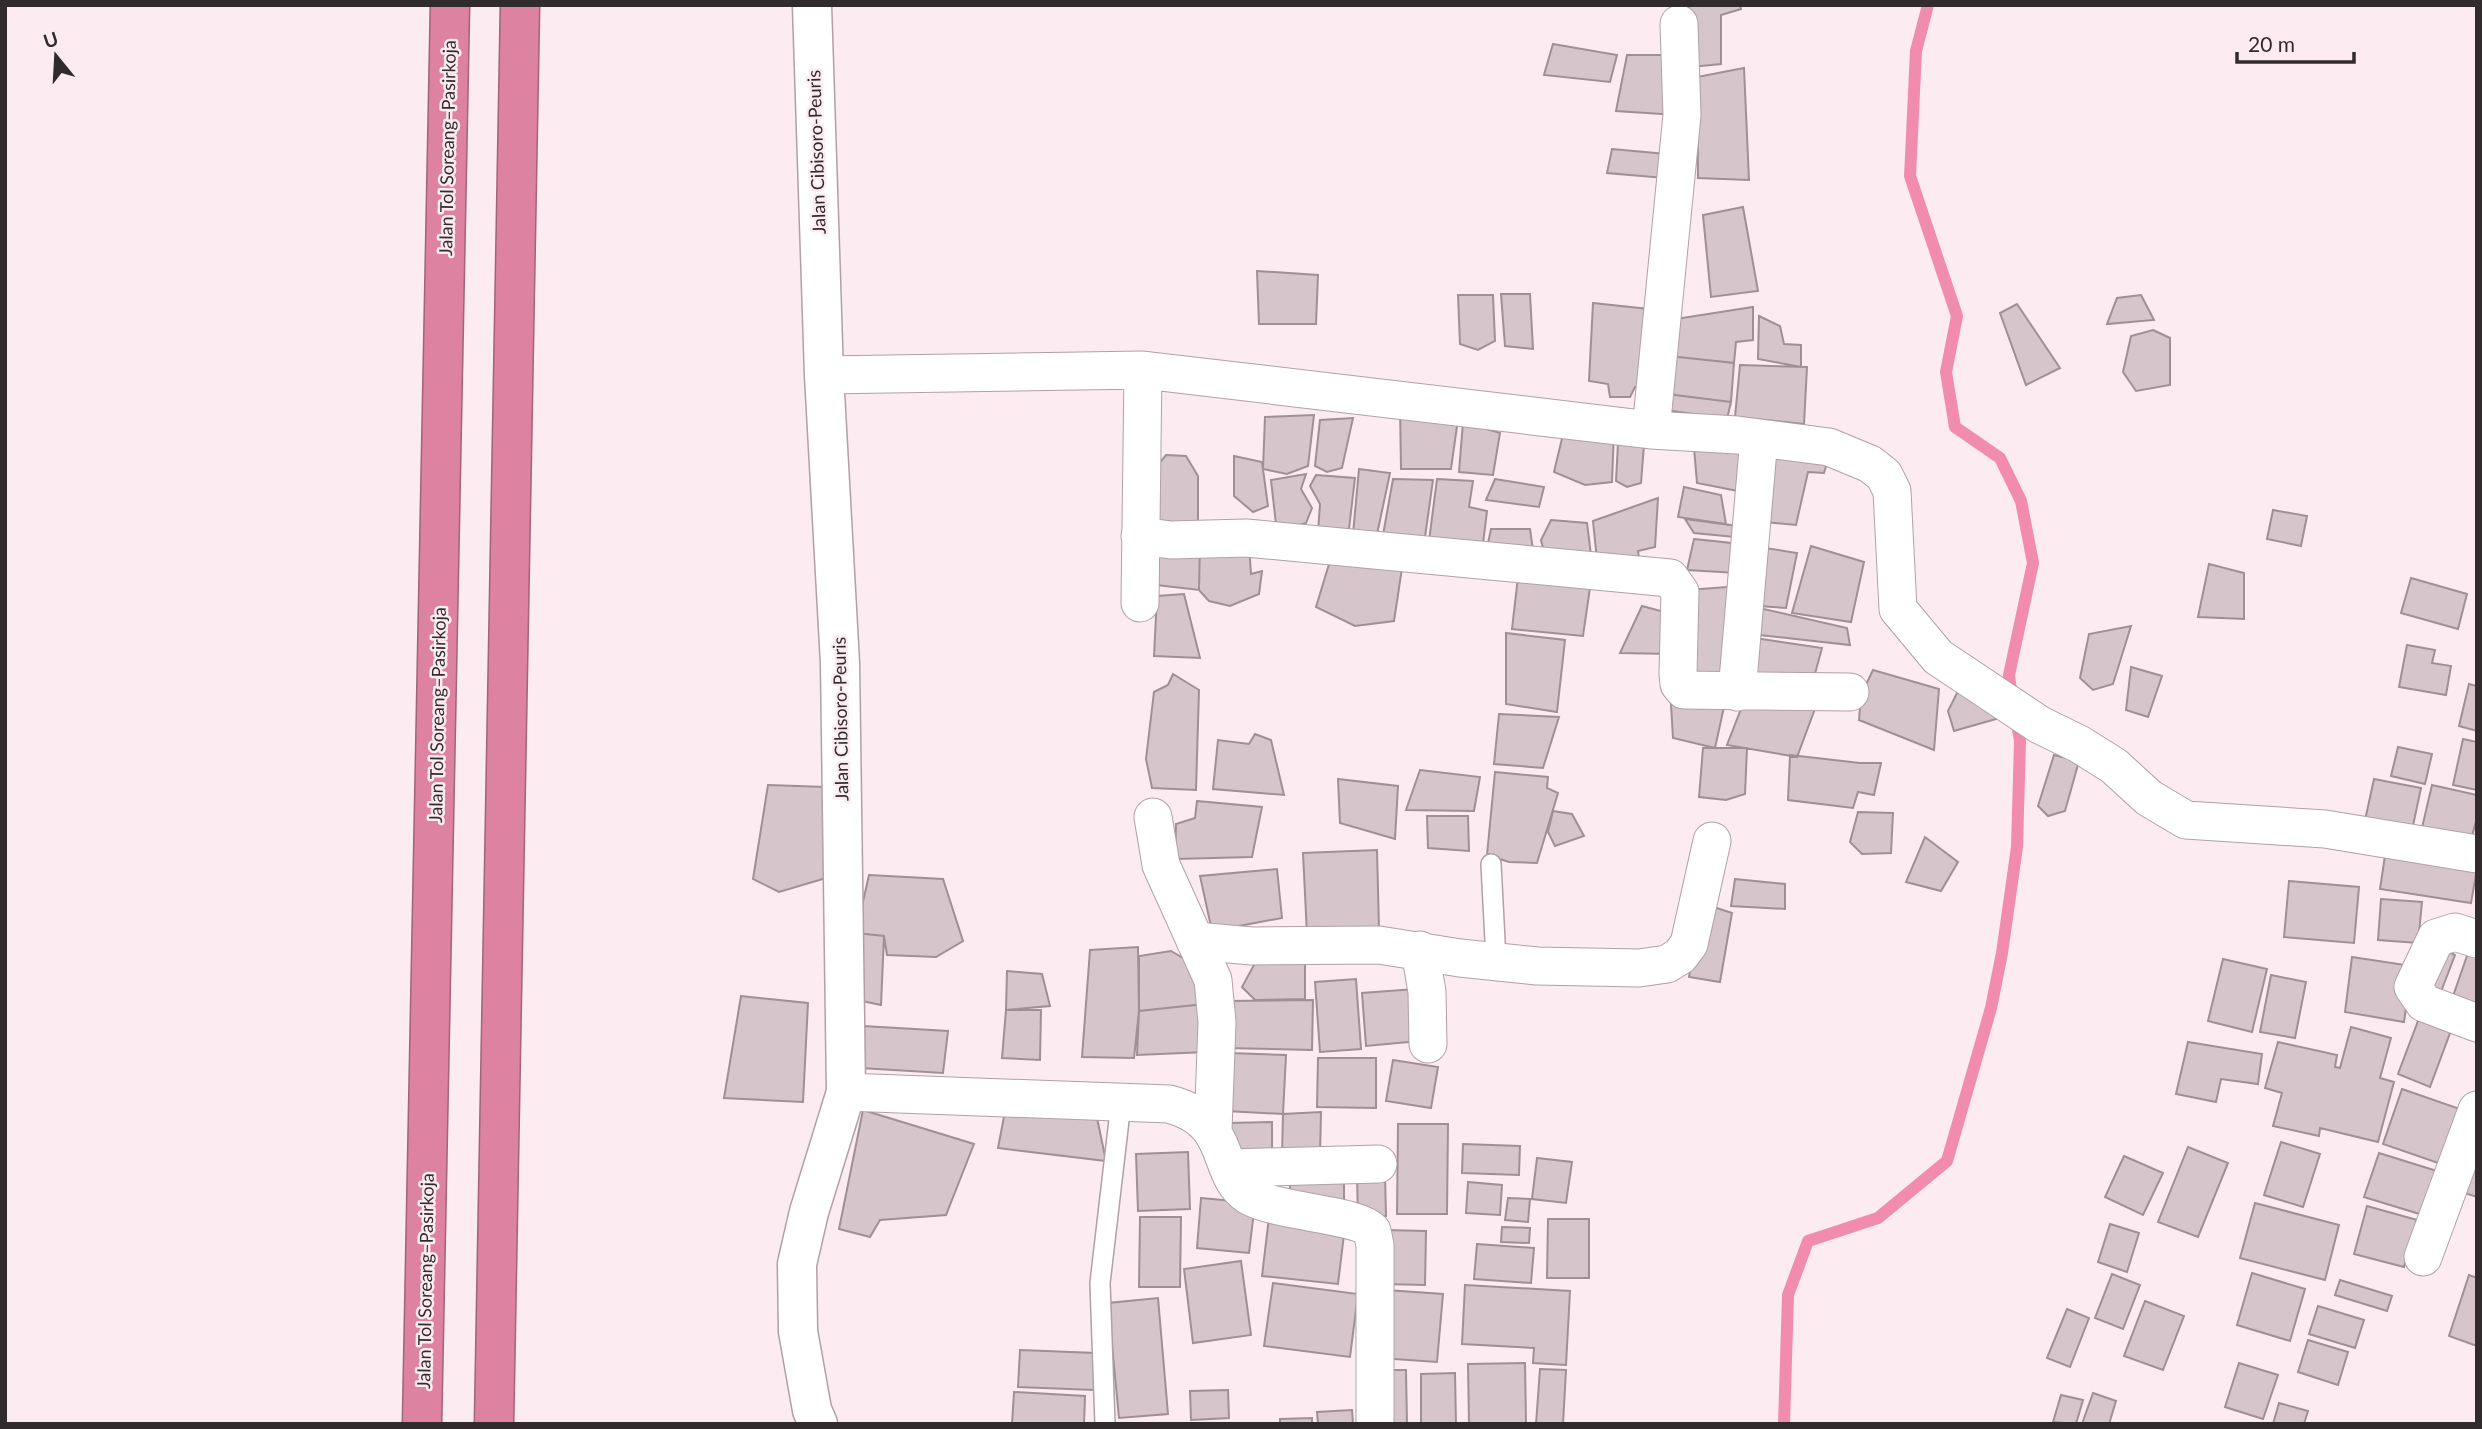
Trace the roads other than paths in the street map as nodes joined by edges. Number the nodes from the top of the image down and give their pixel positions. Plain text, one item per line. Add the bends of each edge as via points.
1 (450, 5) edge
2 (520, 5) edge
3 (812, 5) edge
4 (1678, 24) dead end
5 (1143, 370) junction
6 (824, 375) junction
7 (1651, 430) junction
8 (1759, 438) junction
9 (1140, 536) junction
10 (1140, 603) dead end
11 (1737, 692) junction
12 (1850, 692) dead end
13 (1153, 817) dead end
14 (1712, 841) dead end
15 (2477, 854) edge
16 (1491, 864) dead end
17 (2477, 939) edge
18 (1195, 941) junction
19 (1420, 950) junction
20 (1496, 961) junction
21 (2477, 1023) edge
22 (1428, 1044) dead end
23 (846, 1091) junction
24 (1121, 1103) junction
25 (2477, 1110) edge
26 (1213, 1130) junction
27 (1378, 1164) dead end
28 (1230, 1168) junction
29 (2423, 1257) dead end
30 (422, 1424) edge
31 (494, 1424) edge
32 (818, 1424) edge
33 (1105, 1424) edge
34 (1375, 1424) edge

1 - 30 highway, Jalan Tol Soreang–Pasirkoja
2 - 31 highway
3 - 6 street, Jalan Cibisoro-Peuris
4 - 7 street via 1682,115
5 - 6 street
5 - 7 street
5 - 9 street
6 - 23 street, Jalan Cibisoro-Peuris via 840,663
7 - 8 street
8 - 11 street
8 - 15 street via 1829,447 1884,475 1892,491 1899,609 1938,657 2040,725 2114,766 2148,798 2186,820 2325,829
9 - 10 street
9 - 11 street via 1246,538 1670,578 1680,592 1679,684 1684,690
11 - 12 street
13 - 18 street via 1161,866
14 - 20 street via 1689,944 1667,964 1571,967
16 - 20 lane
17 - 21 street via 2455,932 2436,938 2413,987 2424,1003
18 - 19 street
18 - 26 street via 1213,979
19 - 20 street
19 - 22 street
23 - 24 street
23 - 32 street, Jalan Cibisoro-Peuris via 808,1212 797,1264 798,1331
24 - 26 street via 1187,1108
24 - 33 lane via 1100,1283
25 - 29 street
26 - 28 street
27 - 28 street
28 - 34 street via 1239,1189 1252,1198 1358,1223 1372,1231

